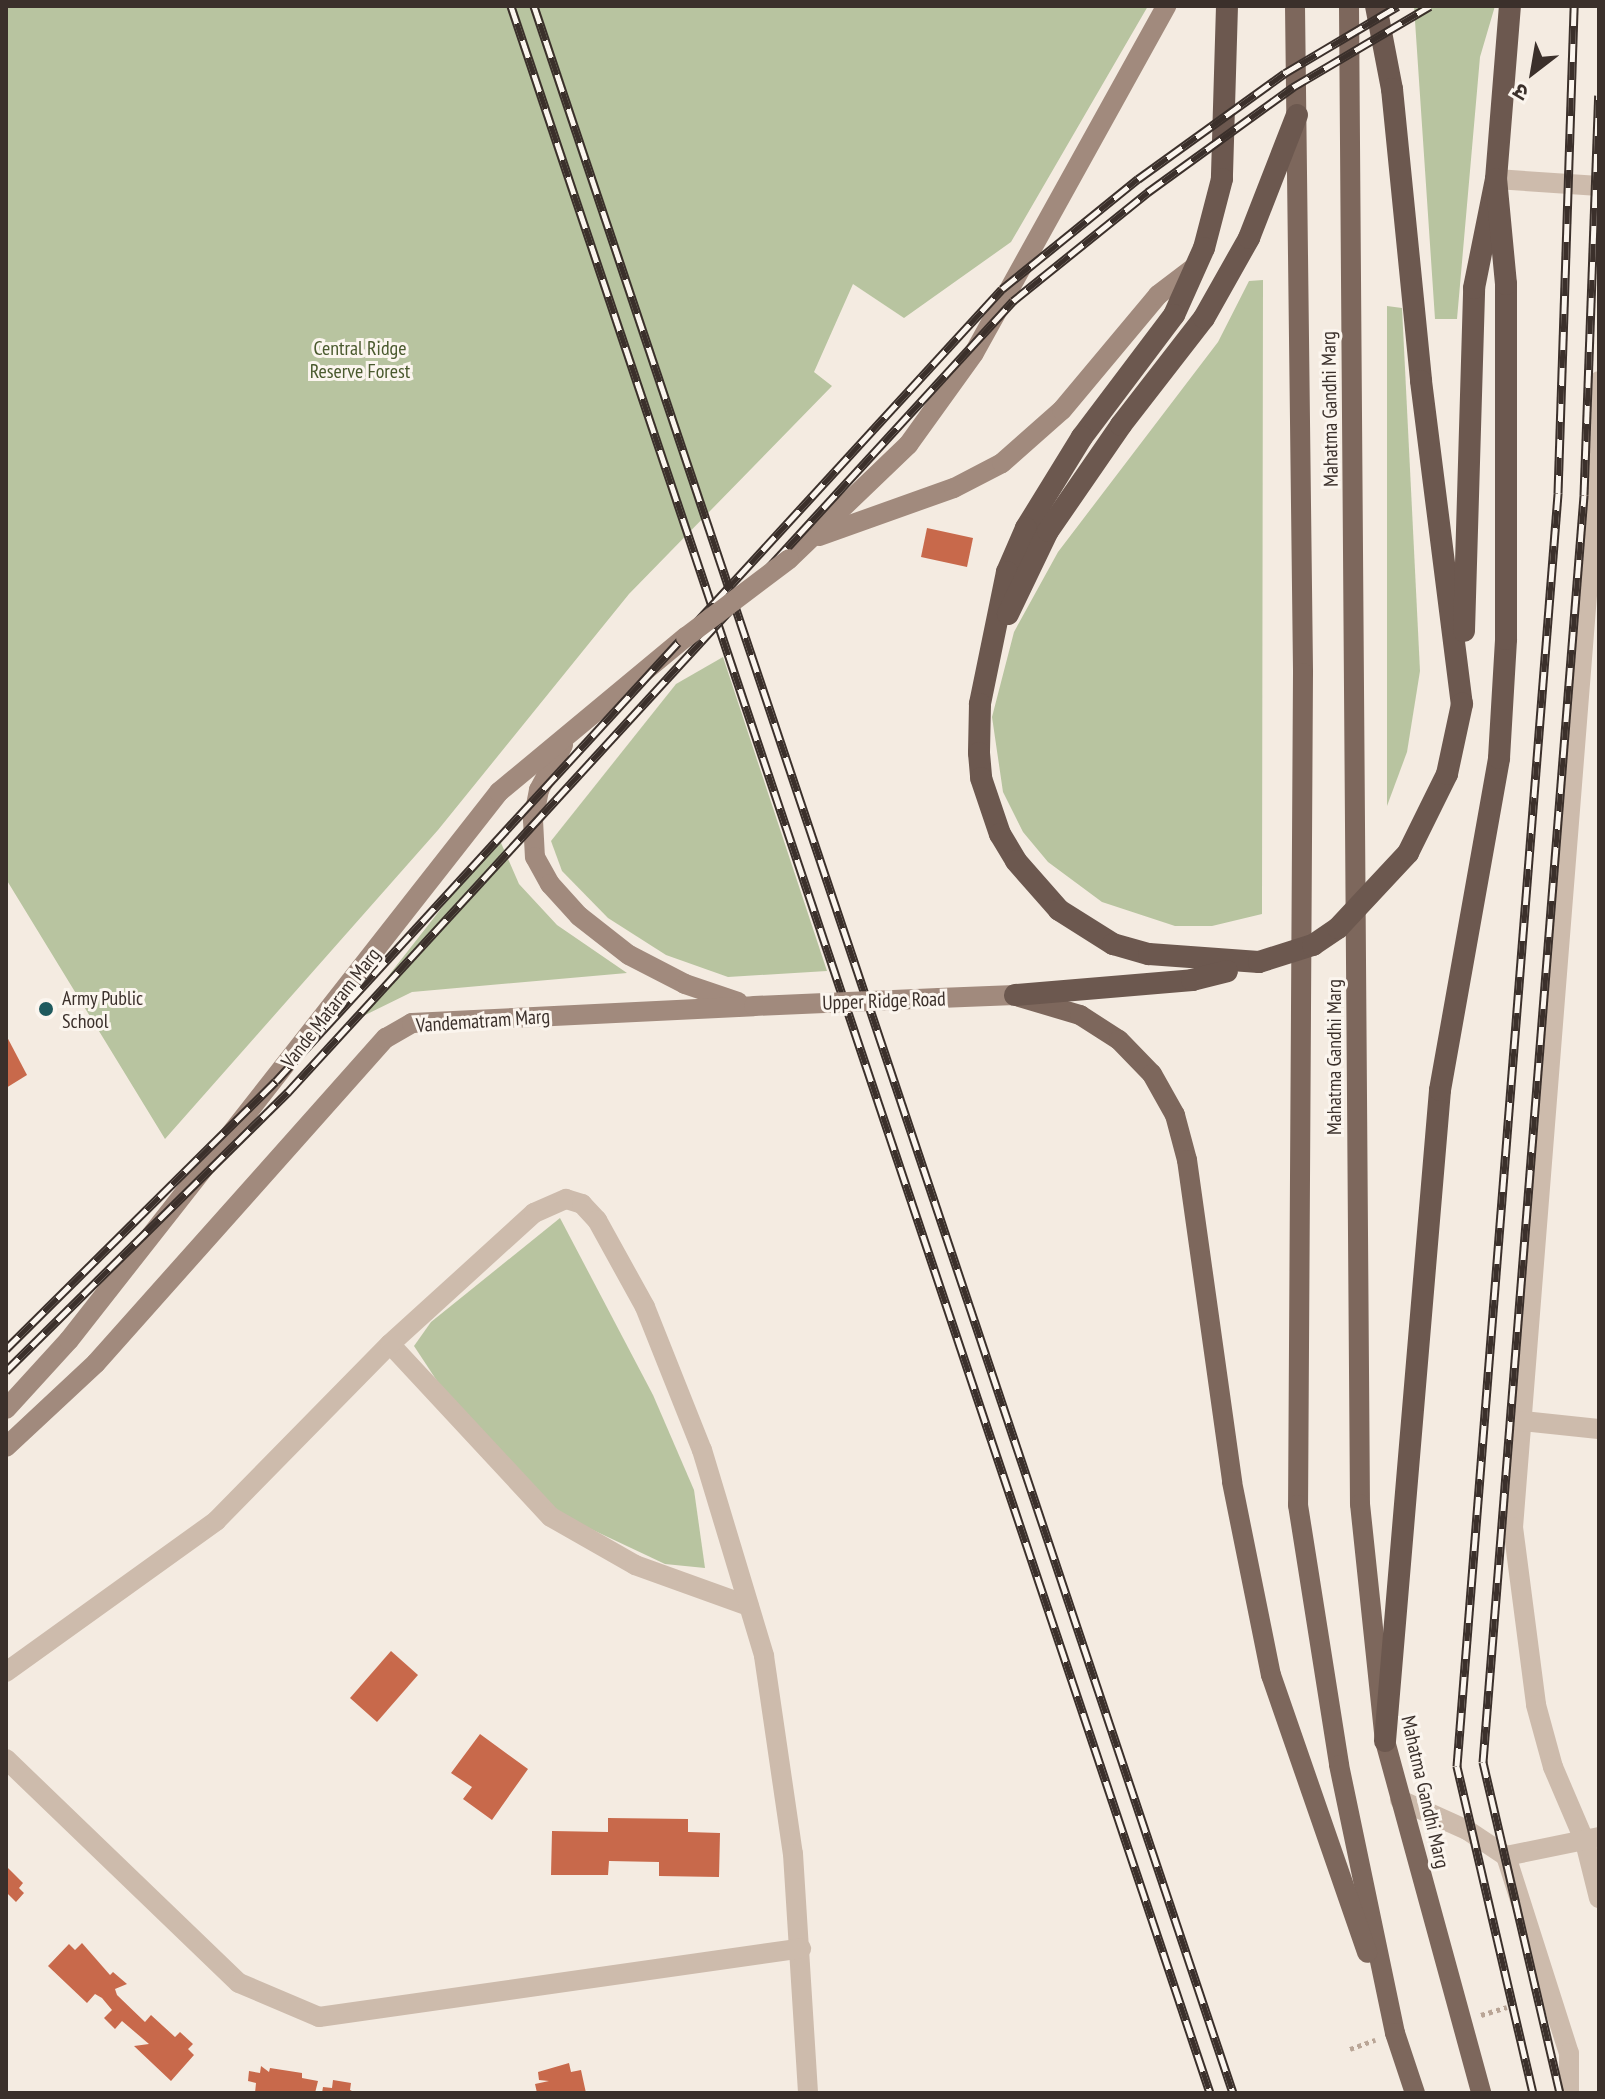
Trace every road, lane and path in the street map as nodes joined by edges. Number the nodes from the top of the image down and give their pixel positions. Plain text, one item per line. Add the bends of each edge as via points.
1 (1166, 6) edge
2 (1227, 6) edge
3 (1295, 6) edge
4 (1349, 6) edge
5 (1376, 6) edge
6 (1510, 6) edge
7 (1297, 115) junction
8 (1496, 179) junction
9 (1599, 186) edge
10 (1196, 266) junction
11 (1599, 381) edge
12 (812, 539) junction
13 (1594, 586) edge
14 (997, 636) junction
15 (1462, 704) junction
16 (570, 733) junction
17 (1259, 962) junction
18 (1015, 995) junction
19 (754, 1006) junction
20 (390, 1344) junction
21 (6, 1409) edge
22 (1523, 1421) junction
23 (1599, 1429) edge
24 (6, 1447) edge
25 (749, 1606) junction
26 (6, 1672) edge
27 (1385, 1741) junction
28 (6, 1759) edge
29 (1400, 1800) junction
30 (1592, 1840) edge
31 (1506, 1856) junction
32 (1599, 1898) edge
33 (801, 1948) junction
34 (1395, 2033) junction
35 (808, 2093) edge
36 (1415, 2093) edge
37 (1481, 2093) edge
38 (1569, 2093) edge

1 - 12 main road via 974,353 908,445
2 - 10 highway via 1222,179
3 - 7 main road, Mahatma Gandhi Marg
4 - 27 main road, Mahatma Gandhi Marg via 1360,1504
5 - 15 highway via 1392,89 1421,381
6 - 8 highway
7 - 14 highway via 1249,238 1204,318 1048,531
7 - 34 main road, Mahatma Gandhi Marg via 1303,673 1298,1505 1339,1765
8 - 9 street
8 - 15 highway via 1474,288
8 - 27 highway via 1506,284 1506,639 1499,758 1440,1090
10 - 12 main road via 1158,295 1053,420 1002,463 954,488
10 - 14 highway via 1159,338 1045,491 1007,572
11 - 13 street
12 - 16 main road, Vande Mataram Marg, bridge
13 - 22 street
14 - 17 highway via 978,725 981,778 1016,861 1039,891 1113,944 1185,961
15 - 17 highway, bridge via 1447,774 1408,853 1338,928 1313,945
16 - 19 main road via 539,790 533,820 535,857 550,884 579,916 629,955 685,984
16 - 21 main road, Vande Mataram Marg via 499,792 69,1340
17 - 18 highway via 1192,980
18 - 19 main road, Upper Ridge Road, bridge
18 - 34 main road via 1080,1015 1119,1040 1152,1074 1175,1115 1187,1160 1232,1482 1271,1675
19 - 24 main road, Vandematram Marg via 412,1023 386,1038 96,1363
20 - 25 street via 551,1517 635,1565
20 - 25 street via 534,1213 566,1199 582,1204 597,1220 645,1307 702,1450
20 - 26 street via 216,1521
22 - 23 street
22 - 30 street via 1513,1527 1520,1609 1548,1751
25 - 33 street via 764,1656
27 - 29 main road, Mahatma Gandhi Marg
28 - 33 street via 239,1983 319,2017
29 - 31 street via 1467,1830
29 - 37 main road, Mahatma Gandhi Marg
30 - 31 street
30 - 32 street
31 - 38 street via 1569,2053
33 - 35 street
34 - 36 main road, Mahatma Gandhi Marg

